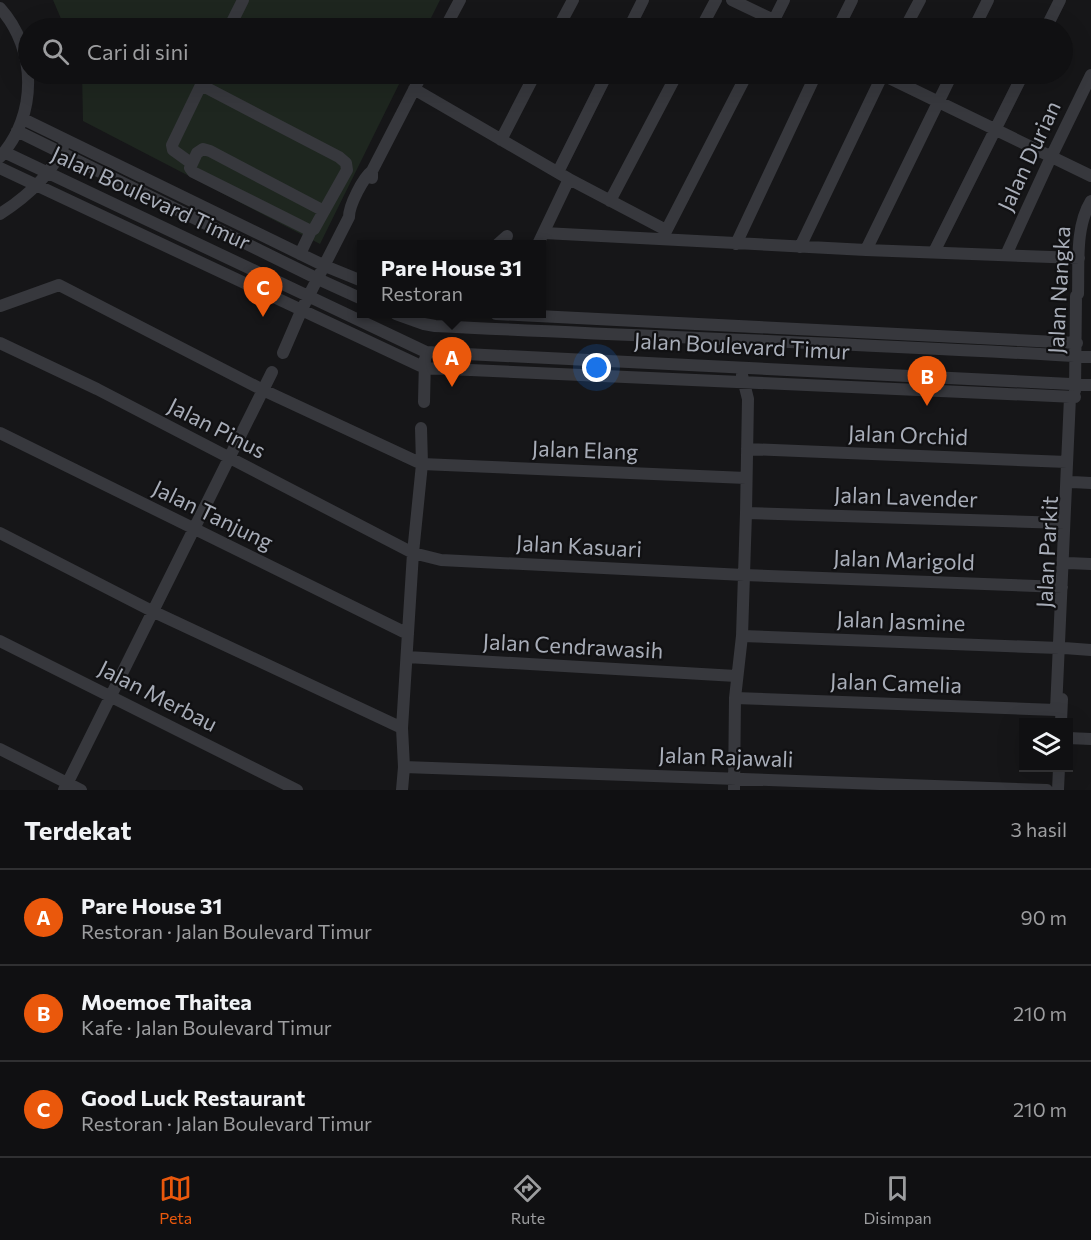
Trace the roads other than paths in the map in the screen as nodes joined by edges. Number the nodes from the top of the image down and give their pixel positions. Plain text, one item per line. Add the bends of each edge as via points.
1 (243, 0) edge
2 (460, 0) edge
3 (573, 0) edge
4 (643, 0) edge
5 (716, 0) edge
6 (732, 0) edge
7 (784, 0) edge
8 (852, 0) edge
9 (920, 0) edge
10 (988, 0) edge
11 (1060, 0) edge
12 (0, 8) edge
13 (234, 18) edge
14 (450, 18) edge
15 (563, 18) edge
16 (634, 18) edge
17 (706, 18) edge
18 (761, 18) edge
19 (775, 18) edge
20 (843, 18) edge
21 (910, 18) edge
22 (979, 18) edge
23 (1051, 18) edge
24 (18, 34) edge
25 (1091, 75) edge
26 (29, 84) edge
27 (202, 84) edge
28 (213, 84) edge
29 (417, 84) edge
30 (530, 84) edge
31 (603, 84) edge
32 (672, 84) edge
33 (742, 84) edge
34 (811, 84) edge
35 (877, 84) edge
36 (903, 84) edge
37 (947, 84) edge
38 (1018, 84) edge
39 (414, 89) junction
40 (938, 101) junction
41 (23, 119) junction
42 (996, 129) junction
43 (18, 131) junction
44 (66, 140) junction
45 (501, 140) junction
46 (60, 152) junction
47 (2, 154) edge
48 (1050, 157) junction
49 (191, 163) junction
50 (0, 168) edge
51 (48, 173) junction
52 (564, 176) junction
53 (1091, 176) edge
54 (36, 185) junction
55 (610, 201) junction
56 (1091, 201) edge
57 (324, 211) junction
58 (0, 214) edge
59 (311, 231) junction
60 (664, 235) junction
61 (541, 239) edge
62 (736, 244) junction
63 (800, 247) junction
64 (866, 250) junction
65 (934, 252) junction
66 (300, 254) junction
67 (1006, 255) junction
68 (1079, 258) junction
69 (325, 266) junction
70 (318, 279) junction
71 (357, 279) edge
72 (309, 296) junction
73 (357, 297) edge
74 (0, 306) edge
75 (302, 309) junction
76 (546, 317) edge
77 (407, 318) edge
78 (500, 318) edge
79 (496, 329) junction
80 (934, 342) junction
81 (0, 343) edge
82 (1077, 343) junction
83 (426, 352) junction
84 (283, 353) dead end
85 (1077, 356) junction
86 (1091, 357) edge
87 (742, 367) junction
88 (425, 368) junction
89 (758, 368) junction
90 (272, 372) dead end
91 (893, 375) junction
92 (748, 382) junction
93 (1076, 384) junction
94 (1091, 385) edge
95 (893, 389) junction
96 (263, 390) junction
97 (1072, 397) junction
98 (424, 402) dead end
99 (422, 428) dead end
100 (0, 433) edge
101 (747, 449) junction
102 (230, 458) junction
103 (1067, 462) junction
104 (422, 464) junction
105 (746, 478) junction
106 (1071, 482) junction
107 (1091, 483) edge
108 (746, 513) junction
109 (1064, 523) junction
110 (194, 530) junction
111 (0, 533) edge
112 (413, 553) junction
113 (1068, 563) junction
114 (1091, 564) edge
115 (744, 575) junction
116 (1062, 587) junction
117 (152, 611) junction
118 (408, 634) junction
119 (742, 636) junction
120 (0, 641) edge
121 (1061, 648) junction
122 (1091, 650) edge
123 (407, 657) junction
124 (736, 676) junction
125 (110, 696) junction
126 (735, 698) junction
127 (1061, 718) edge
128 (402, 728) junction
129 (1073, 738) edge
130 (1091, 739) edge
131 (0, 749) edge
132 (404, 767) junction
133 (1059, 772) edge
134 (734, 784) edge
135 (66, 787) edge
136 (81, 790) edge
137 (297, 790) edge
138 (401, 790) edge
139 (1047, 790) edge
140 (1058, 790) edge

1 - 13 street
2 - 14 street
3 - 15 street
4 - 16 street
5 - 17 street
6 - 18 street
7 - 19 street
8 - 20 street
9 - 21 street
10 - 22 street
11 - 23 street
12 - 24 street
25 - 48 street, Jalan Durian
26 - 41 street
27 - 49 street via 172,145
28 - 57 street via 346,163 347,170
29 - 39 street
30 - 45 street
31 - 52 street
32 - 55 street
33 - 60 street
34 - 62 street
35 - 63 street
36 - 40 street
37 - 40 street
38 - 42 street
39 - 45 street
39 - 69 street via 366,176
40 - 42 street
40 - 64 street
41 - 43 street
41 - 44 street, Jalan Boulevard Timur
42 - 48 street
42 - 65 street
43 - 46 street, Jalan Boulevard Timur
43 - 47 street
44 - 46 street
44 - 66 street, Jalan Boulevard Timur
45 - 52 street
46 - 51 street
46 - 70 street, Jalan Boulevard Timur
47 - 51 street, Jalan Boulevard Timur
48 - 53 street
48 - 67 street, Jalan Durian
49 - 57 street via 203,149 210,151
49 - 59 street via 192,172
50 - 54 street
51 - 54 street
51 - 72 street, Jalan Boulevard Timur
52 - 55 street
52 - 61 street
54 - 58 street
54 - 75 street
55 - 60 street
56 - 68 street, Jalan Nangka via 1081,225
57 - 59 street
59 - 66 street
60 - 61 street
60 - 62 street
62 - 63 street
63 - 64 street
64 - 65 street
65 - 67 street
66 - 69 street, Jalan Boulevard Timur
67 - 68 street
68 - 82 street, Jalan Nangka
69 - 70 street
69 - 71 street, Jalan Boulevard Timur
70 - 72 street
70 - 73 street, Jalan Boulevard Timur
72 - 75 street
72 - 83 street, Jalan Boulevard Timur
74 - 96 street via 53,285 63,286
75 - 84 street
75 - 88 street
76 - 80 street, Jalan Boulevard Timur
77 - 79 street, Jalan Boulevard Timur via 424,324
78 - 79 street
79 - 80 street, Jalan Boulevard Timur
80 - 82 street, Jalan Boulevard Timur
80 - 85 street, Jalan Boulevard Timur
81 - 102 street, Jalan Pinus
82 - 85 street, Jalan Nangka
83 - 87 street, Jalan Boulevard Timur
83 - 88 street
85 - 86 street, Jalan Boulevard Timur
85 - 93 street, Jalan Nangka
87 - 89 street, Jalan Boulevard Timur
87 - 92 street
88 - 92 street
88 - 98 street
89 - 91 street, Jalan Boulevard Timur
89 - 92 street
90 - 96 street
91 - 93 street, Jalan Boulevard Timur
91 - 95 street
92 - 95 street
92 - 101 street
93 - 94 street, Jalan Boulevard Timur
93 - 97 street, Jalan Parkit
95 - 97 street
96 - 102 street
96 - 104 street
97 - 103 street
97 - 106 street, Jalan Parkit
99 - 104 street
100 - 110 street, Jalan Tanjung
101 - 103 street, Jalan Orchid
101 - 105 street
102 - 110 street
102 - 112 street, Jalan Pinus
103 - 109 street
104 - 105 street, Jalan Elang
104 - 112 street
105 - 108 street
106 - 107 street
106 - 113 street, Jalan Parkit
108 - 109 street, Jalan Lavender
108 - 115 street
109 - 116 street
110 - 117 street
110 - 118 street, Jalan Tanjung
111 - 117 street
112 - 115 street, Jalan Kasuari via 441,560
112 - 118 street
113 - 114 street
113 - 121 street, Jalan Parkit
115 - 116 street, Jalan Marigold
115 - 119 street
116 - 121 street
117 - 125 street
117 - 128 street
118 - 123 street
119 - 121 street, Jalan Jasmine
119 - 124 street
120 - 125 street, Jalan Merbau
121 - 122 street, Jalan Jasmine
121 - 126 street, Jalan Camelia via 1056,710
121 - 127 street, Jalan Parkit
123 - 124 street, Jalan Cendrawasih
123 - 128 street
124 - 126 street
125 - 135 street
125 - 137 street, Jalan Merbau
126 - 134 street
128 - 132 street
129 - 130 street
131 - 135 street
132 - 134 street, Jalan Rajawali
132 - 138 street
133 - 140 street
134 - 139 street, Jalan Rajawali
135 - 136 street

